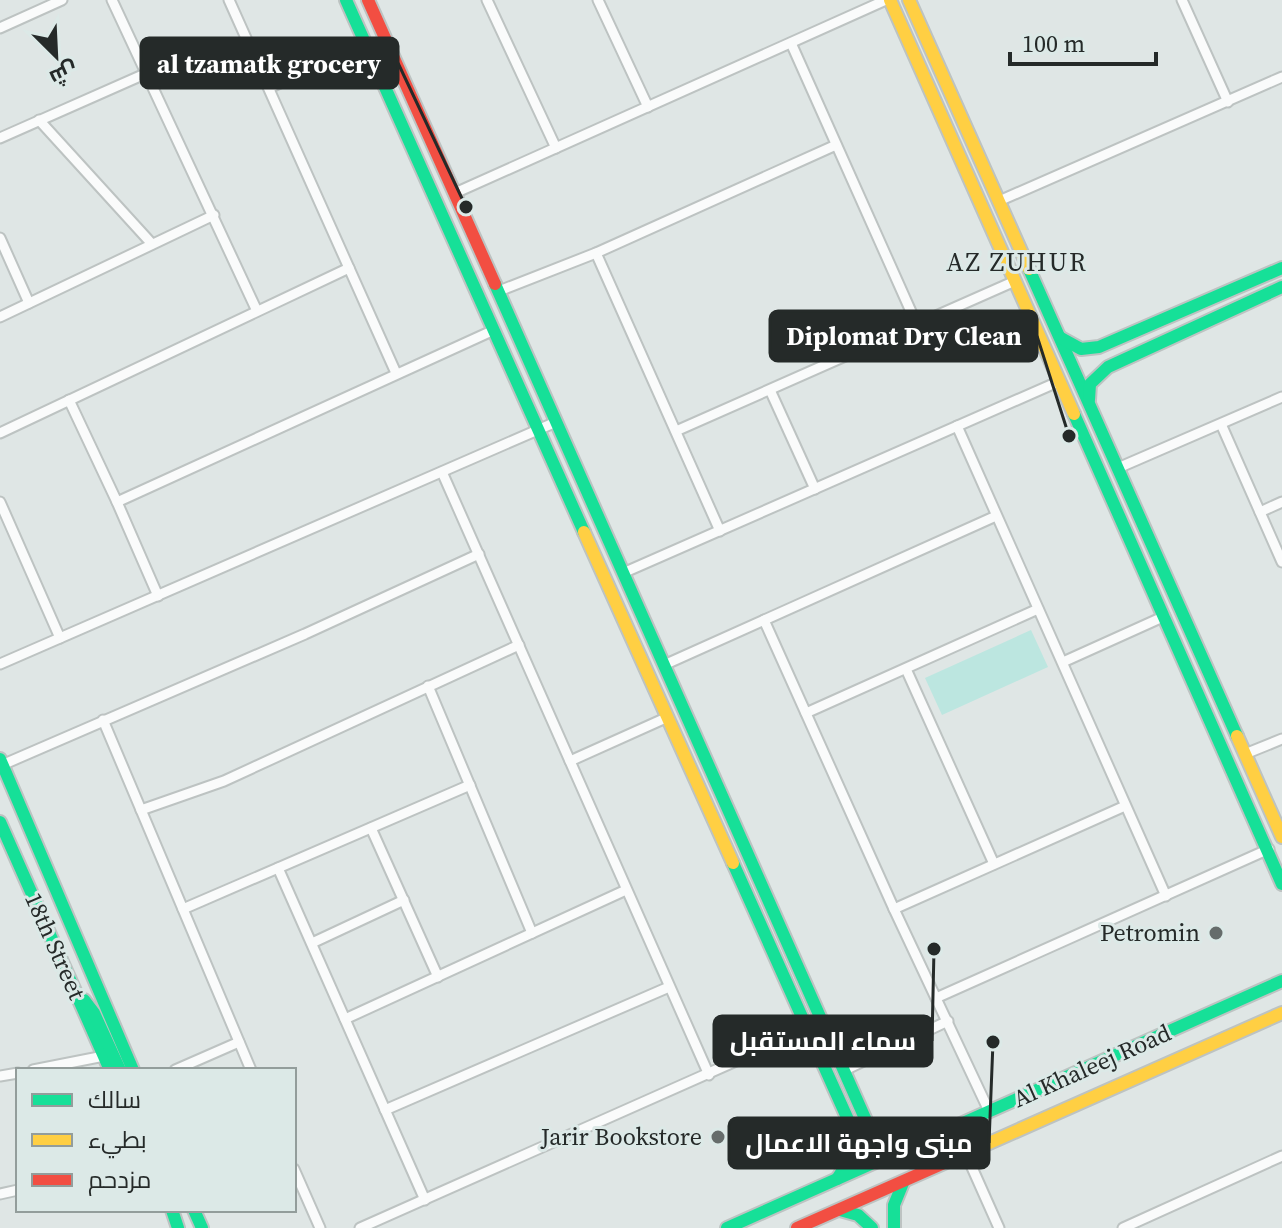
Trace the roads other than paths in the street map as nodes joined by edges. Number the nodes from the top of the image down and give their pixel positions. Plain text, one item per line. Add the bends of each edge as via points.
1 (62, 0) edge
2 (112, 0) edge
3 (229, 0) edge
4 (346, 0) edge
5 (368, 0) edge
6 (487, 0) edge
7 (598, 0) edge
8 (888, 0) edge
9 (909, 0) edge
10 (1182, 0) edge
11 (0, 28) edge
12 (791, 43) junction
13 (365, 44) junction
14 (147, 73) junction
15 (1282, 77) edge
16 (269, 88) junction
17 (1228, 102) junction
18 (648, 107) junction
19 (39, 120) junction
20 (0, 138) edge
21 (836, 145) junction
22 (556, 148) junction
23 (455, 193) junction
24 (999, 201) junction
25 (214, 215) junction
26 (0, 238) edge
27 (152, 244) junction
28 (596, 253) junction
29 (349, 268) junction
30 (1282, 268) edge
31 (1015, 281) junction
32 (1282, 287) edge
33 (499, 291) junction
34 (29, 303) junction
35 (257, 311) junction
36 (0, 317) edge
37 (917, 325) junction
38 (494, 330) junction
39 (1059, 336) junction
40 (1099, 347) junction
41 (1108, 367) junction
42 (396, 373) junction
43 (1060, 381) junction
44 (770, 390) junction
45 (1282, 397) edge
46 (69, 400) junction
47 (1089, 403) junction
48 (1074, 412) junction
49 (556, 422) junction
50 (1221, 424) junction
51 (957, 426) junction
52 (539, 430) junction
53 (676, 431) junction
54 (0, 433) edge
55 (1118, 468) junction
56 (442, 472) junction
57 (815, 489) junction
58 (0, 502) edge
59 (117, 502) junction
60 (1282, 502) edge
61 (1260, 512) junction
62 (996, 516) junction
63 (720, 531) junction
64 (479, 554) junction
65 (1282, 562) edge
66 (623, 573) junction
67 (158, 596) junction
68 (1038, 609) junction
69 (1165, 616) junction
70 (764, 620) junction
71 (60, 638) junction
72 (519, 645) junction
73 (1063, 662) junction
74 (0, 664) edge
75 (664, 665) junction
76 (906, 669) junction
77 (428, 686) junction
78 (806, 713) junction
79 (668, 717) junction
80 (103, 720) junction
81 (1282, 739) edge
82 (1245, 754) junction
83 (570, 761) junction
84 (1, 762) edge
85 (470, 785) junction
86 (1125, 806) junction
87 (141, 810) junction
88 (0, 822) edge
89 (371, 828) junction
90 (1282, 837) edge
91 (1269, 849) junction
92 (994, 864) junction
93 (278, 868) junction
94 (1282, 884) edge
95 (626, 890) junction
96 (1166, 896) junction
97 (404, 900) junction
98 (183, 909) junction
99 (894, 909) junction
100 (532, 933) junction
101 (312, 943) junction
102 (438, 977) junction
103 (71, 981) junction
104 (1281, 981) edge
105 (669, 987) junction
106 (936, 998) junction
107 (1282, 1013) edge
108 (345, 1019) junction
109 (948, 1021) junction
110 (808, 1029) junction
111 (239, 1042) junction
112 (104, 1056) junction
113 (43, 1068) edge
114 (109, 1068) edge
115 (119, 1068) edge
116 (132, 1068) edge
117 (180, 1068) edge
118 (250, 1068) edge
119 (845, 1070) junction
120 (709, 1075) junction
121 (834, 1089) junction
122 (854, 1091) junction
123 (385, 1110) junction
124 (989, 1111) junction
125 (912, 1146) junction
126 (966, 1154) junction
127 (1282, 1156) edge
128 (296, 1174) edge
129 (837, 1179) junction
130 (903, 1183) junction
131 (425, 1200) junction
132 (840, 1210) junction
133 (320, 1228) edge
134 (360, 1228) edge
135 (727, 1228) edge
136 (797, 1228) edge
137 (872, 1228) edge
138 (894, 1228) edge
139 (999, 1228) edge
140 (1123, 1228) edge

1 - 11 street
2 - 14 street
3 - 16 street
4 - 13 street
5 - 23 street
6 - 22 street
7 - 18 street
8 - 12 street
8 - 31 street
9 - 24 street
10 - 17 street
12 - 18 street
12 - 21 street
13 - 16 street
13 - 38 street
14 - 19 street
14 - 25 street
15 - 17 street
16 - 29 street
17 - 24 street
18 - 22 street
19 - 20 street
19 - 27 street
21 - 28 street
21 - 37 street
22 - 23 street
23 - 33 street
24 - 39 street
25 - 27 street
25 - 35 street
26 - 34 street
27 - 34 street
28 - 33 street
28 - 53 street
29 - 35 street
29 - 42 street
30 - 40 street
31 - 37 street
31 - 43 street
32 - 41 street
33 - 49 street
34 - 36 street
35 - 46 street
37 - 44 street
38 - 42 street
38 - 52 street
39 - 40 street via 1074,347
39 - 47 street
40 - 41 street via 1093,359
41 - 47 street via 1090,384
42 - 59 street
43 - 48 street
43 - 51 street
44 - 53 street
44 - 57 street
45 - 50 street
46 - 54 street
46 - 59 street
47 - 55 street
48 - 55 street via 1107,467
48 - 69 street
49 - 52 street
49 - 66 street
50 - 55 street
50 - 61 street
51 - 57 street
51 - 62 street
52 - 56 street
52 - 79 street
53 - 63 street
55 - 82 street
56 - 64 street
56 - 67 street
57 - 63 street
58 - 71 street
59 - 67 street
60 - 61 street
61 - 65 street
62 - 68 street
62 - 70 street
63 - 66 street
64 - 72 street
64 - 80 street
66 - 75 street
67 - 71 street
68 - 73 street
68 - 76 street
69 - 73 street
69 - 91 street
70 - 75 street
70 - 78 street
71 - 74 street
72 - 77 street
72 - 83 street
73 - 86 street
75 - 119 street
76 - 78 street
76 - 92 street
77 - 85 street
77 - 87 street via 224,781
78 - 99 street
79 - 83 street
79 - 110 street
80 - 84 street
80 - 87 street
81 - 82 street
82 - 90 street
83 - 95 street
84 - 116 street
85 - 89 street
85 - 100 street
86 - 92 street
86 - 96 street
87 - 98 street
88 - 103 street, 18th Street
89 - 93 street
89 - 97 street
91 - 94 street
91 - 96 street
92 - 99 street
93 - 98 street
93 - 101 street
95 - 100 street
95 - 105 street
96 - 106 street
97 - 101 street
97 - 102 street
98 - 111 street
99 - 106 street
100 - 102 street
101 - 108 street
102 - 108 street
103 - 112 street, 18th Street
103 - 115 street via 94,1013
104 - 124 street, Al Khaleej Road
105 - 120 street
105 - 123 street
106 - 109 street
107 - 126 street, Al Khaleej Road
108 - 123 street
109 - 119 street
109 - 124 street
110 - 120 street
110 - 121 street
111 - 117 street
111 - 118 street
112 - 113 street
112 - 114 street, 18th Street
119 - 122 street
120 - 131 street
121 - 122 street
121 - 129 street via 855,1143
122 - 125 street via 878,1140
123 - 131 street
124 - 125 street, Al Khaleej Road
125 - 129 street, Al Khaleej Road
126 - 130 street, Al Khaleej Road
126 - 139 street
127 - 140 street
128 - 133 street
129 - 135 street, Al Khaleej Road
130 - 132 street, Al Khaleej Road
130 - 138 street via 891,1215
131 - 134 street
132 - 136 street, Al Khaleej Road
132 - 137 street via 858,1215

